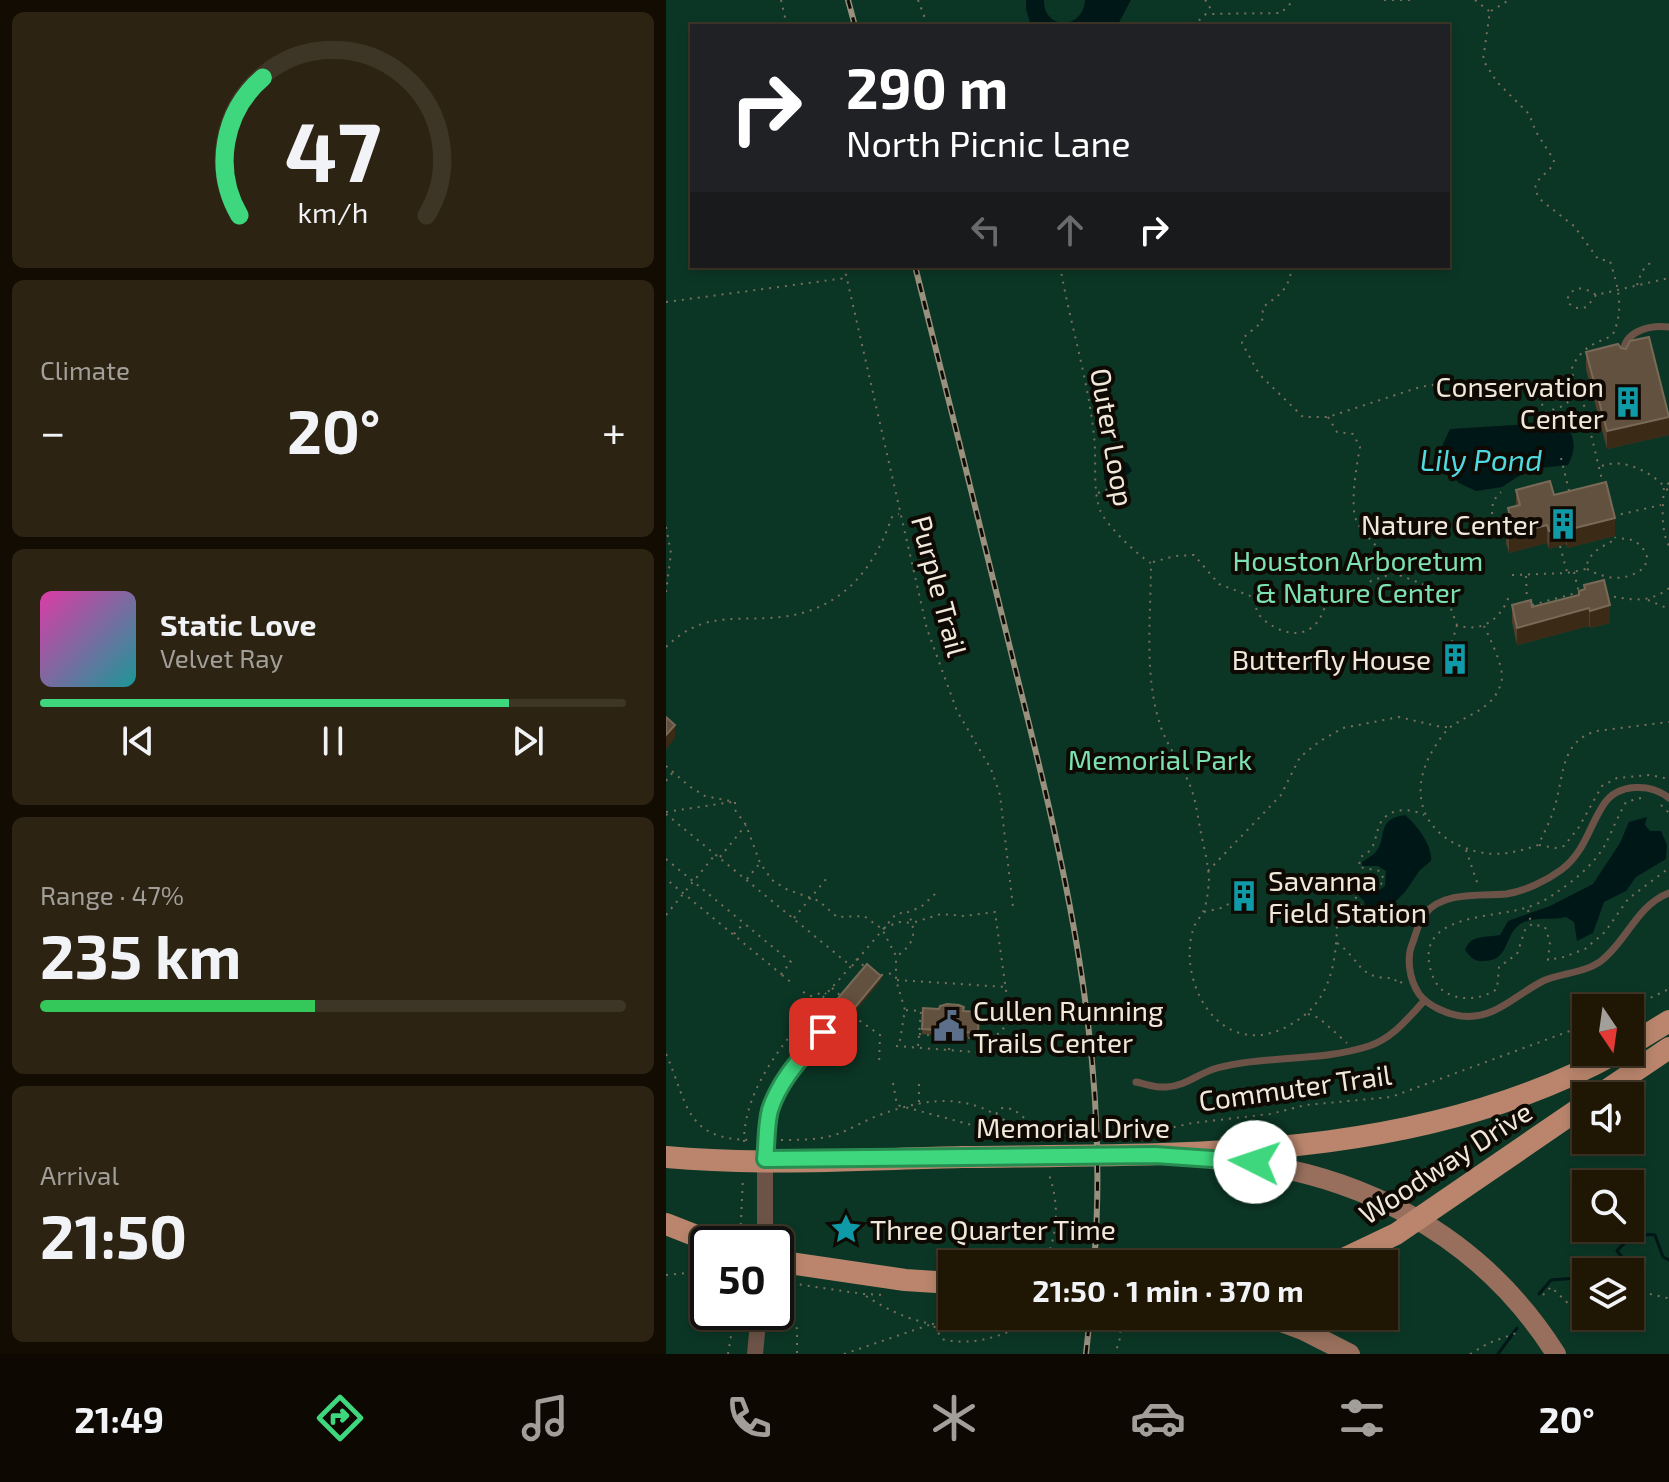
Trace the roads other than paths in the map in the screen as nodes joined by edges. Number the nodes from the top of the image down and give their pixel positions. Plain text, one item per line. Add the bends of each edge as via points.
1 (1669, 327) edge
2 (1624, 360) edge
3 (1669, 798) edge
4 (1669, 893) edge
5 (1425, 1000) junction
6 (1669, 1021) edge
7 (823, 1032) dead end
8 (1644, 1036) edge
9 (1669, 1048) edge
10 (1588, 1066) edge
11 (1136, 1082) dead end
12 (1619, 1082) edge
13 (1572, 1114) edge
14 (760, 1150) junction
15 (1155, 1155) junction
16 (666, 1157) edge
17 (666, 1224) edge
18 (764, 1226) edge
19 (690, 1233) edge
20 (1362, 1250) edge
21 (794, 1272) edge
22 (938, 1282) edge
23 (757, 1330) edge
24 (1300, 1330) edge
25 (755, 1354) edge
26 (1350, 1354) edge
27 (1556, 1354) edge

1 - 2 lane via 1636,332 1622,350
3 - 5 lane via 1652,788 1622,790 1604,804 1577,857 1559,872 1531,887 1446,901 1425,913 1409,951 1411,977
4 - 5 lane via 1647,905 1600,962 1545,980 1489,1014 1451,1015
5 - 11 lane via 1391,1035 1359,1048 1215,1069 1162,1088
6 - 8 main road
7 - 14 street via 785,1077
9 - 12 main road
10 - 15 main road, Woodway Drive via 1550,1084 1424,1125 1331,1143
13 - 20 main road, Woodway Drive via 1396,1234
14 - 15 main road, Memorial Drive
14 - 16 main road, Memorial Drive
14 - 18 street
15 - 27 main road, Memorial Drive via 1255,1162 1382,1199 1444,1236 1480,1266 1517,1301
17 - 19 main road
21 - 22 main road
23 - 25 street
24 - 26 main road

